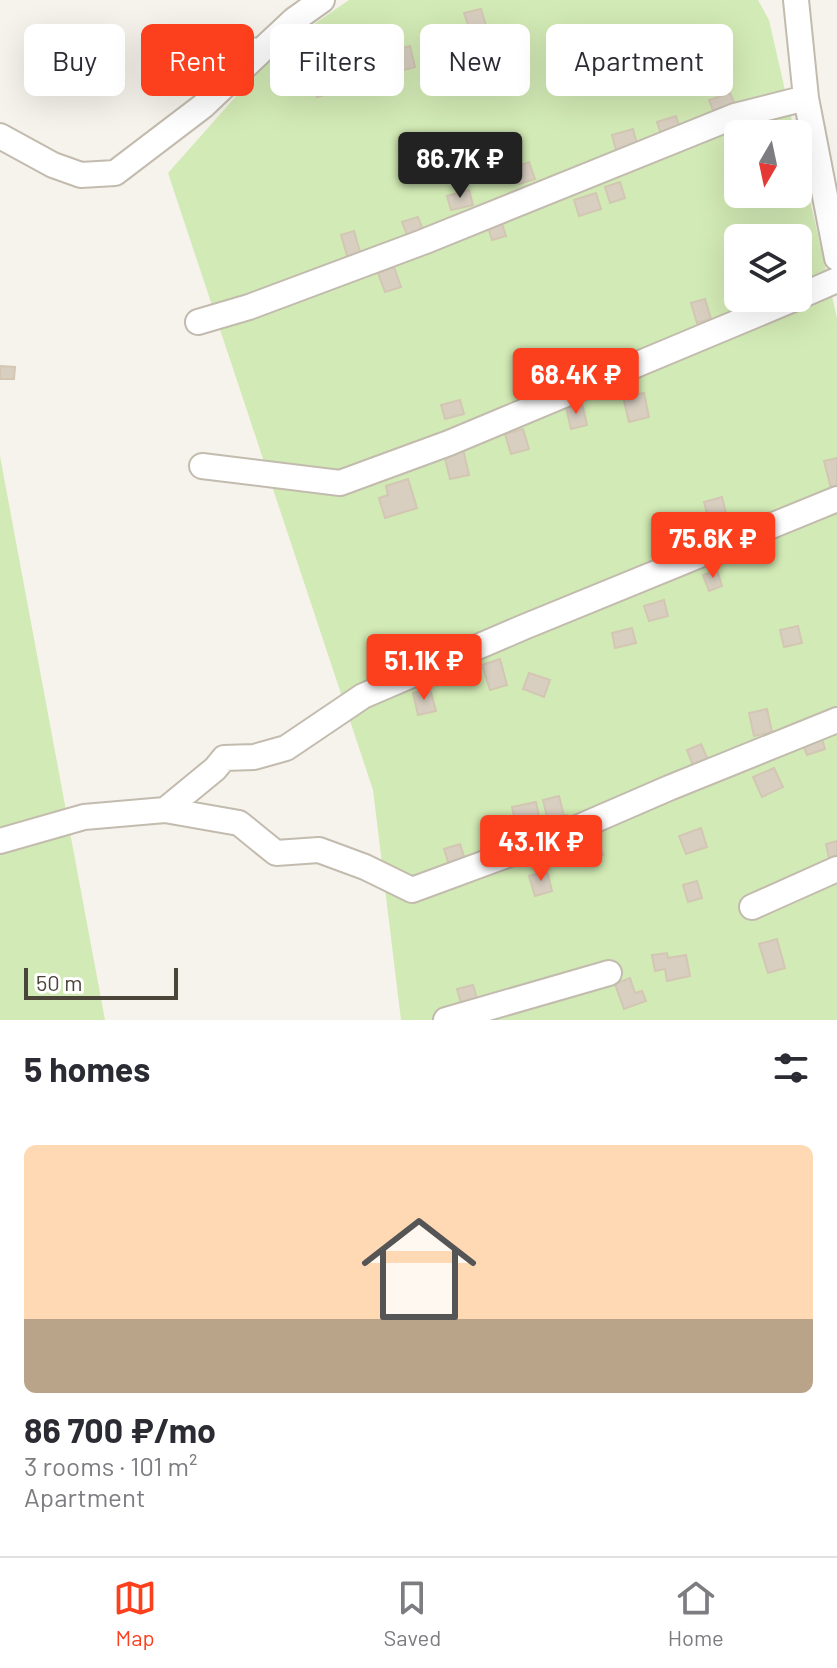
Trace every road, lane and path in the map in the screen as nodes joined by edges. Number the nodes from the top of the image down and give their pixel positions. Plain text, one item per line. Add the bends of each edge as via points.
1 (322, 0) edge
2 (796, 0) edge
3 (262, 50) junction
4 (254, 51) edge
5 (806, 98) junction
6 (0, 136) edge
7 (837, 258) edge
8 (837, 280) edge
9 (812, 291) edge
10 (763, 312) edge
11 (198, 322) dead end
12 (202, 466) dead end
13 (837, 499) edge
14 (837, 720) edge
15 (165, 810) junction
16 (0, 841) edge
17 (837, 869) edge
18 (752, 907) dead end
19 (609, 973) dead end
20 (446, 1020) edge

1 - 3 street
2 - 5 street
3 - 4 street
3 - 6 street via 203,106 115,173 81,175
5 - 7 street
5 - 11 street via 735,116 423,242
8 - 9 street
10 - 12 street via 340,483
13 - 15 street via 363,696 286,748 224,758
14 - 15 street via 556,837 412,890 319,850 276,853 239,823
15 - 16 street via 84,817
17 - 18 street
19 - 20 street

